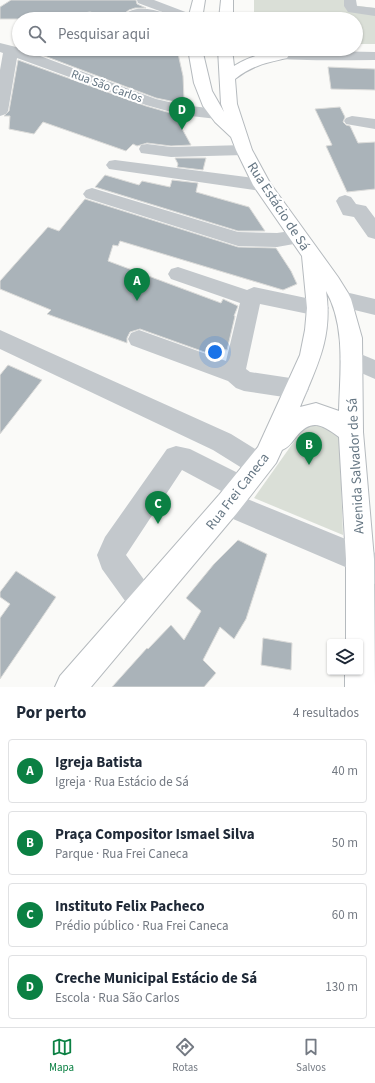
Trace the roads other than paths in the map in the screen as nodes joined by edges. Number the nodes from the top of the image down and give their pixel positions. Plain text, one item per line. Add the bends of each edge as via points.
1 (143, 0) edge
2 (199, 0) edge
3 (227, 0) edge
4 (352, 9) edge
5 (173, 12) edge
6 (196, 12) edge
7 (226, 12) edge
8 (375, 12) edge
9 (6, 48) edge
10 (27, 56) edge
11 (197, 56) edge
12 (226, 56) edge
13 (275, 56) edge
14 (363, 56) edge
15 (375, 56) edge
16 (228, 77) junction
17 (0, 111) edge
18 (216, 114) junction
19 (352, 121) dead end
20 (375, 124) edge
21 (241, 142) junction
22 (147, 149) dead end
23 (115, 165) dead end
24 (262, 185) junction
25 (92, 194) dead end
26 (350, 212) dead end
27 (375, 232) edge
28 (305, 246) junction
29 (178, 274) dead end
30 (250, 299) junction
31 (330, 304) junction
32 (375, 307) edge
33 (0, 339) edge
34 (139, 339) dead end
35 (351, 358) junction
36 (375, 370) edge
37 (236, 374) junction
38 (297, 389) junction
39 (351, 432) junction
40 (263, 460) junction
41 (234, 496) junction
42 (367, 565) edge
43 (144, 602) junction
44 (70, 687) edge
45 (361, 687) edge

1 - 5 street
2 - 6 main road
3 - 7 main road
4 - 8 street
9 - 17 street
10 - 18 street, Rua São Carlos via 151,102 182,110
11 - 18 main road, Rua Estácio de Sá via 206,98
12 - 16 main road, Rua Estácio de Sá
13 - 16 main road via 248,63
14 - 15 street
16 - 21 main road, Rua Estácio de Sá via 229,104
18 - 21 main road, Rua Estácio de Sá
19 - 20 street
21 - 22 street via 171,152
21 - 24 main road, Rua Estácio de Sá
23 - 24 street
24 - 28 main road, Rua Estácio de Sá
25 - 28 street via 238,239 277,240
26 - 27 street via 359,210
28 - 31 main road, Avenida Salvador de Sá via 331,282
29 - 30 street
30 - 31 street via 254,296
30 - 37 street via 248,341 235,370
31 - 32 street
31 - 35 main road, Avenida Salvador de Sá via 350,338
31 - 38 main road, Rua Frei Caneca via 316,330 311,355
33 - 40 street
34 - 37 street
35 - 36 street
35 - 39 main road, Avenida Salvador de Sá
37 - 38 street via 244,381
38 - 40 main road, Rua Frei Caneca
39 - 40 main road via 322,414 306,416 293,423
39 - 42 main road, Avenida Salvador de Sá
40 - 41 main road, Rua Frei Caneca
41 - 42 street
41 - 43 main road, Rua Frei Caneca
41 - 43 street via 181,457 176,457 111,555
42 - 45 main road, Avenida Salvador de Sá
43 - 44 main road, Rua Frei Caneca

